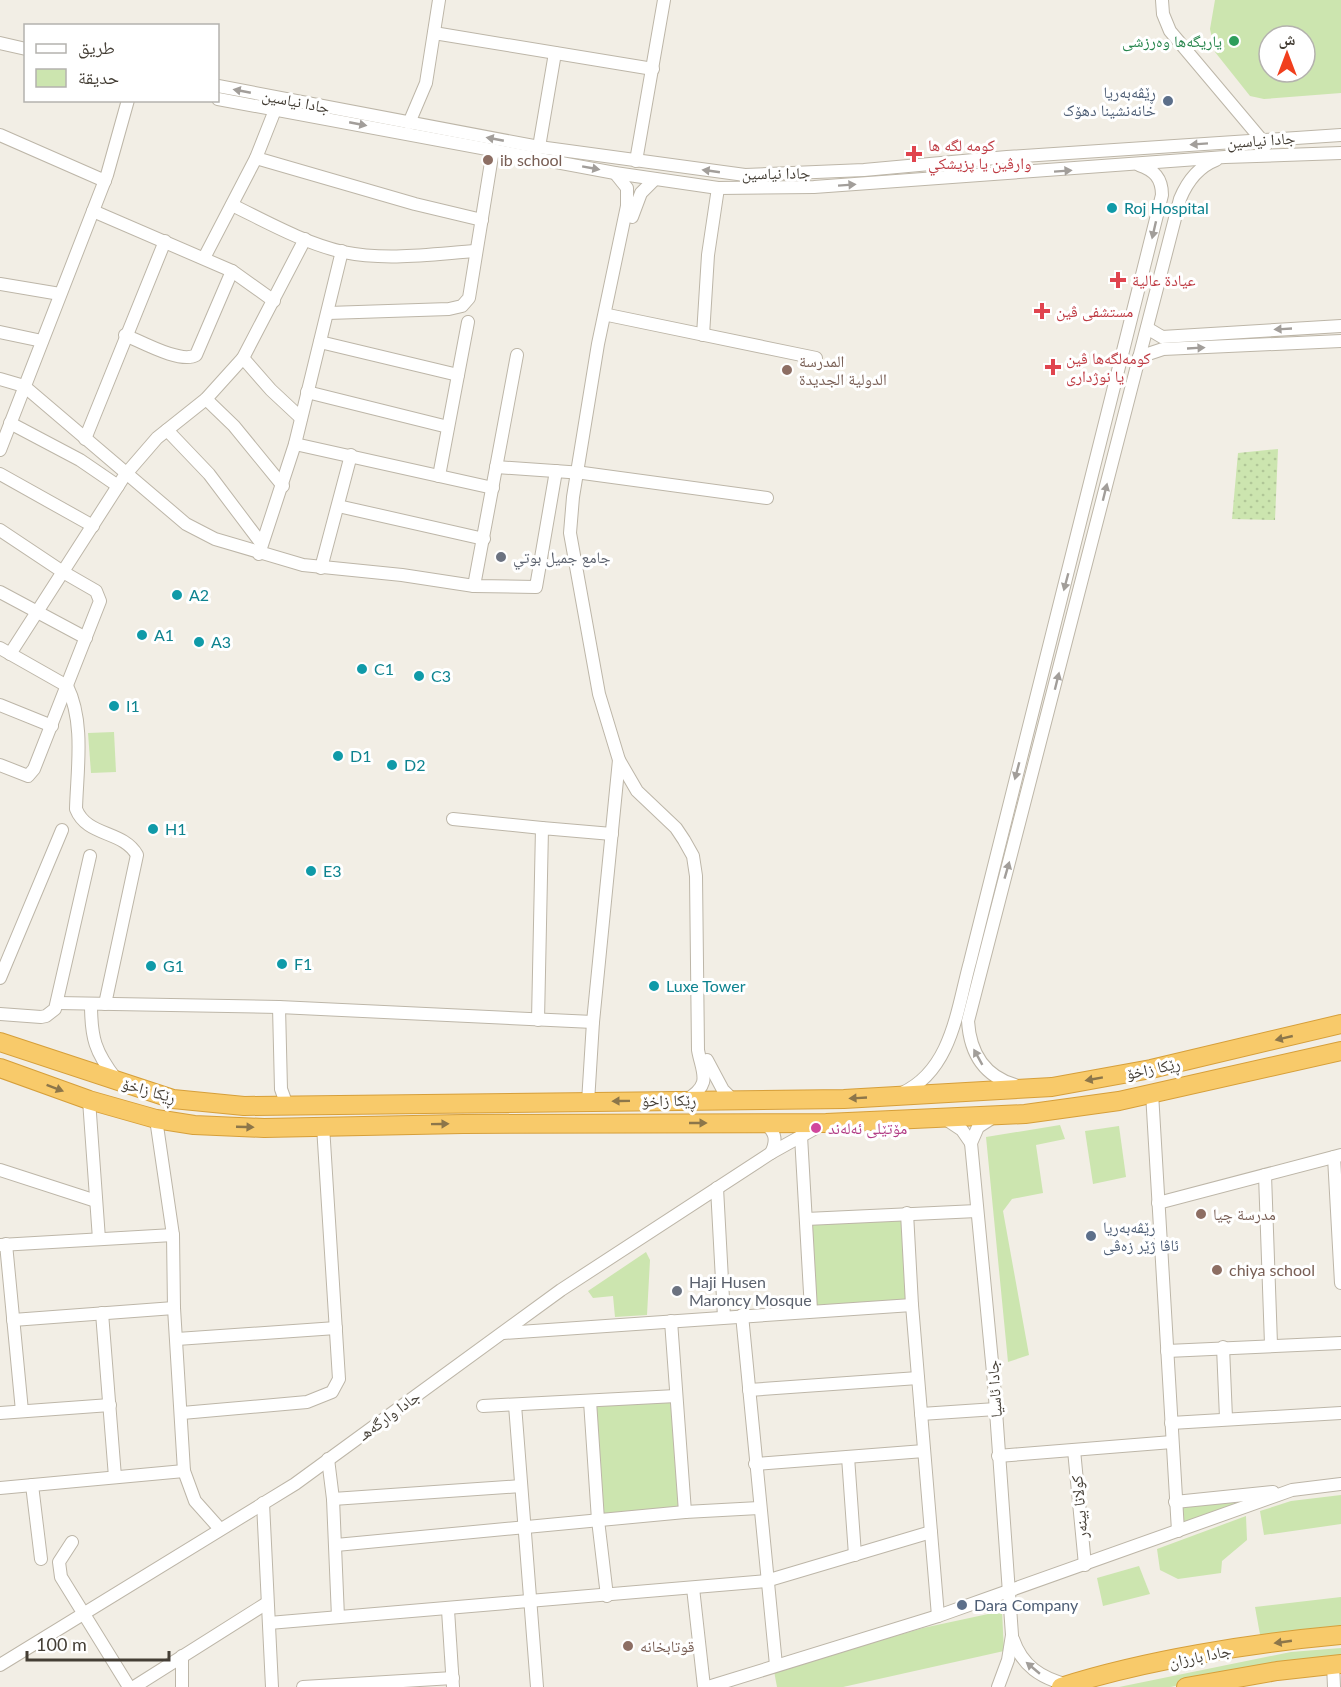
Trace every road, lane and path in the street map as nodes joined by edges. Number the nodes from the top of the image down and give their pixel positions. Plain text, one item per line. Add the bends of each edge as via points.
1 (439, 0) edge
2 (661, 0) edge
3 (1162, 0) edge
4 (434, 33) junction
5 (0, 43) edge
6 (24, 49) edge
7 (555, 53) junction
8 (652, 69) junction
9 (219, 86) edge
10 (219, 99) edge
11 (127, 102) edge
12 (276, 110) junction
13 (409, 123) junction
14 (0, 135) edge
15 (1341, 135) edge
16 (1263, 140) junction
17 (538, 147) junction
18 (493, 150) junction
19 (522, 150) junction
20 (1341, 153) edge
21 (1269, 156) junction
22 (1225, 157) junction
23 (256, 158) junction
24 (636, 161) junction
25 (1138, 164) junction
26 (615, 173) junction
27 (655, 179) junction
28 (105, 180) junction
29 (718, 188) junction
30 (1162, 188) junction
31 (1183, 192) junction
32 (634, 194) junction
33 (232, 205) junction
34 (93, 211) junction
35 (482, 220) junction
36 (305, 239) junction
37 (165, 242) junction
38 (342, 251) junction
39 (476, 251) junction
40 (204, 258) junction
41 (232, 271) junction
42 (0, 285) edge
43 (60, 294) junction
44 (274, 301) junction
45 (328, 313) junction
46 (608, 315) junction
47 (468, 322) dead end
48 (1341, 326) edge
49 (1147, 328) junction
50 (0, 332) edge
51 (703, 334) junction
52 (125, 335) junction
53 (42, 341) junction
54 (1341, 341) edge
55 (320, 342) junction
56 (1162, 343) junction
57 (517, 355) dead end
58 (1139, 357) junction
59 (243, 358) junction
60 (816, 358) dead end
61 (458, 375) junction
62 (0, 379) edge
63 (24, 386) junction
64 (307, 392) junction
65 (206, 399) junction
66 (1112, 402) junction
67 (1126, 406) junction
68 (301, 418) junction
69 (9, 423) junction
70 (448, 427) junction
71 (167, 430) junction
72 (85, 439) junction
73 (295, 444) junction
74 (0, 450) edge
75 (351, 455) junction
76 (496, 467) junction
77 (556, 471) junction
78 (581, 473) junction
79 (0, 474) edge
80 (125, 475) junction
81 (439, 476) junction
82 (118, 486) junction
83 (283, 486) junction
84 (493, 488) junction
85 (767, 498) dead end
86 (338, 506) junction
87 (93, 526) junction
88 (0, 530) edge
89 (484, 539) junction
90 (260, 548) junction
91 (1071, 561) junction
92 (1086, 565) junction
93 (321, 568) junction
94 (63, 572) junction
95 (474, 586) junction
96 (0, 592) edge
97 (38, 614) junction
98 (86, 638) junction
99 (1050, 641) junction
100 (1066, 645) junction
101 (5, 651) edge
102 (67, 686) junction
103 (0, 705) edge
104 (51, 726) junction
105 (619, 759) junction
106 (0, 765) edge
107 (1010, 796) junction
108 (1026, 803) junction
109 (453, 819) dead end
110 (542, 828) junction
111 (62, 830) dead end
112 (612, 834) junction
113 (90, 856) dead end
114 (5, 953) edge
115 (975, 965) junction
116 (0, 978) edge
117 (57, 1003) junction
118 (91, 1004) junction
119 (105, 1004) junction
120 (279, 1007) junction
121 (0, 1014) edge
122 (538, 1020) junction
123 (593, 1022) junction
124 (1341, 1024) edge
125 (0, 1042) edge
126 (1341, 1051) edge
127 (0, 1068) edge
128 (117, 1081) junction
129 (718, 1082) junction
130 (702, 1085) junction
131 (1025, 1088) junction
132 (280, 1089) junction
133 (1152, 1094) junction
134 (895, 1096) junction
135 (732, 1099) junction
136 (89, 1100) junction
137 (686, 1100) junction
138 (490, 1102) junction
139 (588, 1102) junction
140 (525, 1103) junction
141 (291, 1105) junction
142 (269, 1106) junction
143 (999, 1116) junction
144 (942, 1118) junction
145 (156, 1119) junction
146 (762, 1122) junction
147 (826, 1123) junction
148 (491, 1124) junction
149 (526, 1124) junction
150 (323, 1126) junction
151 (801, 1136) junction
152 (971, 1143) junction
153 (771, 1153) junction
154 (1337, 1156) edge
155 (0, 1170) edge
156 (1265, 1175) junction
157 (717, 1188) junction
158 (96, 1201) junction
159 (1158, 1203) junction
160 (977, 1211) junction
161 (907, 1213) junction
162 (806, 1219) junction
163 (174, 1235) junction
164 (1340, 1235) edge
165 (99, 1239) junction
166 (3, 1244) edge
167 (1341, 1283) edge
168 (912, 1305) junction
169 (174, 1308) junction
170 (812, 1310) junction
171 (102, 1313) junction
172 (742, 1315) junction
173 (724, 1317) junction
174 (13, 1320) junction
175 (671, 1321) junction
176 (336, 1328) junction
177 (501, 1333) junction
178 (177, 1339) junction
179 (1341, 1343) edge
180 (1270, 1344) junction
181 (1223, 1347) junction
182 (1167, 1351) junction
183 (918, 1378) junction
184 (749, 1390) junction
185 (676, 1396) junction
186 (590, 1401) junction
187 (110, 1405) junction
188 (515, 1405) junction
189 (483, 1406) dead end
190 (996, 1410) junction
191 (22, 1411) junction
192 (0, 1413) edge
193 (182, 1413) junction
194 (1341, 1413) edge
195 (921, 1414) junction
196 (1226, 1418) junction
197 (1171, 1423) junction
198 (1172, 1442) junction
199 (1074, 1450) junction
200 (924, 1451) junction
201 (998, 1456) junction
202 (848, 1457) junction
203 (328, 1459) junction
204 (755, 1464) junction
205 (184, 1471) junction
206 (115, 1477) junction
207 (1341, 1484) edge
208 (32, 1485) junction
209 (521, 1486) junction
210 (0, 1488) edge
211 (1292, 1490) junction
212 (333, 1499) junction
213 (1175, 1502) junction
214 (263, 1503) junction
215 (759, 1508) junction
216 (685, 1512) junction
217 (598, 1520) junction
218 (525, 1526) junction
219 (220, 1529) junction
220 (1178, 1531) junction
221 (931, 1532) junction
222 (72, 1542) dead end
223 (336, 1545) junction
224 (855, 1555) junction
225 (41, 1559) dead end
226 (1084, 1565) junction
227 (766, 1581) junction
228 (693, 1588) junction
229 (1008, 1592) junction
230 (607, 1596) junction
231 (532, 1602) junction
232 (267, 1603) junction
233 (448, 1610) junction
234 (83, 1613) junction
235 (938, 1616) junction
236 (338, 1617) junction
237 (269, 1623) junction
238 (1012, 1635) junction
239 (1341, 1635) edge
240 (182, 1656) junction
241 (1337, 1664) edge
242 (0, 1665) edge
243 (776, 1665) junction
244 (453, 1682) edge
245 (367, 1685) edge
246 (1065, 1686) edge
247 (129, 1687) edge
248 (134, 1687) edge
249 (182, 1687) edge
250 (272, 1687) edge
251 (303, 1687) edge
252 (537, 1687) edge
253 (706, 1687) edge
254 (998, 1687) edge
255 (1186, 1687) edge
256 (1334, 1687) edge

1 - 4 street
2 - 8 street
3 - 16 street via 1170,31
4 - 7 street
4 - 13 street via 426,83
5 - 6 street
7 - 8 street
7 - 17 street
8 - 24 street
13 -> 9 street, جادا نیاسین
10 - 12 street, جادا نیاسین
11 - 28 street
12 -> 18 street, جادا نیاسین
12 - 23 street
19 -> 13 street, جادا نیاسین
14 - 28 street
15 - 16 street, جادا نیاسین
16 - 21 street
16 -> 24 street, جادا نیاسین via 745,176
17 - 19 street, جادا نیاسین
17 - 24 street, جادا نیاسین
18 - 19 street, جادا نیاسین
18 - 35 street
19 -> 26 street, جادا نیاسین
20 - 21 street, جادا نیاسین
21 - 22 street, جادا نیاسین
22 - 25 street, جادا نیاسین
22 - 31 street via 1200,170
23 - 33 street
23 - 35 street
29 -> 25 street, جادا نیاسین via 814,187
25 - 30 street via 1150,168
26 - 27 street, جادا نیاسین
26 - 32 street
27 - 29 street, جادا نیاسین
27 - 32 street
28 - 34 street
29 - 51 street via 708,255
30 - 31 street via 1176,183
30 -> 66 street
31 - 49 street
32 - 46 street
32 - 78 street via 627,206 598,344
33 - 36 street
33 - 40 street
34 - 37 street
34 - 43 street
35 - 39 street
36 - 38 street
36 - 44 street
37 - 40 street
37 - 52 street
38 - 39 street via 406,255
38 - 45 street
39 - 45 street via 469,298 462,306
40 - 41 street
41 - 44 street
41 - 52 street via 196,355 191,358 180,358
42 - 43 street
43 - 53 street
44 - 59 street
45 - 55 street
46 - 51 street
46 - 78 street
47 - 61 street
48 -> 56 street
49 - 56 street
49 - 58 street
50 - 53 street
51 - 60 street
52 - 72 street
53 - 63 street
56 -> 54 street
55 - 61 street
55 - 64 street
56 - 58 street
57 - 76 street
58 - 67 street
59 - 65 street
59 - 68 street
61 - 70 street
62 - 63 street
63 - 69 street
63 - 72 street
64 - 68 street
64 - 70 street
65 - 71 street
65 - 83 street via 234,426
66 - 67 street
66 - 91 street
92 -> 67 street
68 - 73 street
69 - 74 street
69 - 82 street via 80,460
70 - 81 street
71 - 80 street
71 - 90 street via 208,474
72 - 80 street
73 - 75 street
73 - 83 street
75 - 81 street
75 - 86 street
76 - 77 street
76 - 84 street
77 - 78 street
77 - 95 street via 536,587
78 - 85 street
78 - 105 street via 573,497 570,533 599,694
78 - 129 street via 576,528 605,689 617,731 635,775 658,803 682,823 699,852 704,1045
79 - 87 street
80 - 82 street
80 - 90 street via 186,524 215,539
81 - 84 street
82 - 87 street
83 - 90 street
84 - 89 street
86 - 89 street
86 - 93 street
87 - 94 street
88 - 94 street
89 - 95 street
90 - 93 street
91 - 92 street
91 -> 99 street
92 - 100 street
93 - 95 street
94 - 97 street
94 - 98 street via 100,595
96 - 97 street
97 - 98 street
97 - 101 street
98 - 102 street
99 - 100 street
99 -> 107 street
108 -> 100 street
101 - 102 street
102 - 104 street
102 - 119 street via 77,729 76,809 80,820 122,840 136,855
103 - 104 street
104 - 106 street via 32,773 28,776
105 - 112 street
105 - 130 street via 629,779 676,828 693,856 698,1050 705,1075
107 - 108 street
107 - 115 street
115 -> 108 street
109 - 110 street
110 - 112 street
110 - 122 street
111 - 114 street
112 - 123 street
113 - 117 street
114 - 116 street
131 -> 115 street via 999,1081 979,1063 969,1039
115 - 134 street via 944,1053 932,1072 915,1087
117 - 118 street
117 - 121 street via 46,1016
118 - 119 street
118 - 128 street via 91,1034 100,1058
119 - 120 street
120 - 122 street
120 - 132 street
122 - 123 street
123 - 139 street
124 -> 131 highway, ڕێکا زاخۆ via 1151,1069 1052,1087
125 - 128 highway, ڕێکا زاخۆ
126 - 133 highway, ڕێکا زاخۆ
127 -> 136 highway, ڕێکا زاخۆ
128 - 142 highway, ڕێکا زاخۆ via 173,1099
129 - 130 street via 712,1088
129 - 135 street
130 - 137 street
131 - 134 highway, ڕێکا زاخۆ
132 - 141 street
132 - 142 street
133 - 143 highway, ڕێکا زاخۆ
133 - 159 street
134 -> 135 highway, ڕێکا زاخۆ
135 - 137 highway, ڕێکا زاخۆ
136 - 145 highway, ڕێکا زاخۆ
136 - 158 street
137 -> 139 highway, ڕێکا زاخۆ
138 - 140 highway, ڕێکا زاخۆ
138 - 141 highway, ڕێکا زاخۆ
138 - 148 highway via 500,1115
139 - 140 highway, ڕێکا زاخۆ
140 - 149 highway via 518,1111 519,1119
141 - 142 highway, ڕێکا زاخۆ
143 - 144 highway, ڕێکا زاخۆ
143 - 152 street via 978,1127
144 - 147 highway, ڕێکا زاخۆ
144 - 152 street via 962,1130
145 -> 150 highway, ڕێکا زاخۆ via 264,1128
145 - 163 street
146 - 147 highway, ڕێکا زاخۆ
149 -> 146 highway, ڕێکا زاخۆ
146 - 153 street via 775,1135
147 - 151 street, جادا وارگه‌هـ
148 - 149 highway, ڕێکا زاخۆ
150 -> 148 highway, ڕێکا زاخۆ
150 - 176 street
151 - 153 street, جادا وارگه‌هـ
151 - 162 street
152 - 160 street, جادا ئاسيا
153 - 157 street, جادا وارگه‌هـ
154 - 156 street
154 - 164 street
155 - 158 street
156 - 159 street
156 - 180 street
157 - 173 street
157 - 177 street, جادا وارگه‌هـ
158 - 165 street
159 - 182 street
160 - 161 street
160 - 190 street, جادا ئاسيا
161 - 162 street
161 - 168 street
162 - 170 street
163 - 165 street
163 - 169 street
164 - 167 street
165 - 166 street
166 - 174 street
168 - 170 street
168 - 183 street
169 - 171 street
169 - 178 street
170 - 172 street
171 - 174 street
171 - 187 street
172 - 173 street
172 - 184 street
173 - 175 street
174 - 191 street
175 - 177 street
175 - 185 street
176 - 178 street
176 - 193 street via 339,1379 325,1396 307,1402
177 - 203 street, جادا وارگه‌هـ
178 - 193 street
179 - 180 street
180 - 181 street
181 - 182 street
181 - 196 street
182 - 197 street
183 - 184 street
183 - 195 street
184 - 204 street
185 - 186 street
185 - 216 street
186 - 188 street
186 - 217 street
187 - 191 street
187 - 206 street
188 - 189 street
188 - 209 street
190 - 195 street
190 - 201 street, جادا ئاسيا
191 - 192 street
193 - 205 street
194 - 196 street
195 - 200 street
196 - 197 street
197 - 198 street
198 - 199 street
198 - 213 street
199 - 201 street
199 - 226 street, كولانا بینه‌ر
200 - 202 street
200 - 221 street
201 - 229 street, جادا ئاسيا
202 - 204 street
202 - 224 street
203 - 212 street
203 - 214 street, جادا وارگه‌هـ
204 - 215 street
205 - 206 street
205 - 219 street via 195,1501
206 - 208 street
207 - 211 street
208 - 210 street
208 - 225 street
209 - 212 street
209 - 218 street
211 - 213 street
211 - 220 street
212 - 223 street
213 - 220 street
214 - 219 street, جادا وارگه‌هـ
214 - 232 street
215 - 216 street
215 - 227 street
216 - 217 street
217 - 218 street
217 - 230 street
218 - 223 street
218 - 231 street
219 - 234 street, جادا وارگه‌هـ
220 - 226 street
221 - 224 street
221 - 235 street
222 - 234 street via 61,1557 59,1572
223 - 236 street
224 - 227 street
226 - 229 street
227 - 228 street
227 - 243 street
228 - 230 street
228 - 253 street
229 - 235 street
229 - 238 street, جادا ئاسيا
230 - 231 street
231 - 233 street
231 - 252 street
232 - 237 street
232 - 240 street
233 - 236 street
233 - 244 street
234 - 242 street, جادا وارگه‌هـ
234 - 247 street
235 - 243 street
236 - 237 street
237 - 250 street
246 -> 238 street via 1033,1670 1018,1652
238 - 254 street
239 -> 246 highway, جادا بارزان via 1222,1652
240 - 248 street
240 - 249 street
241 - 255 highway, جادا بارزان
241 - 256 street
243 - 253 street
244 - 245 street
245 - 251 street

